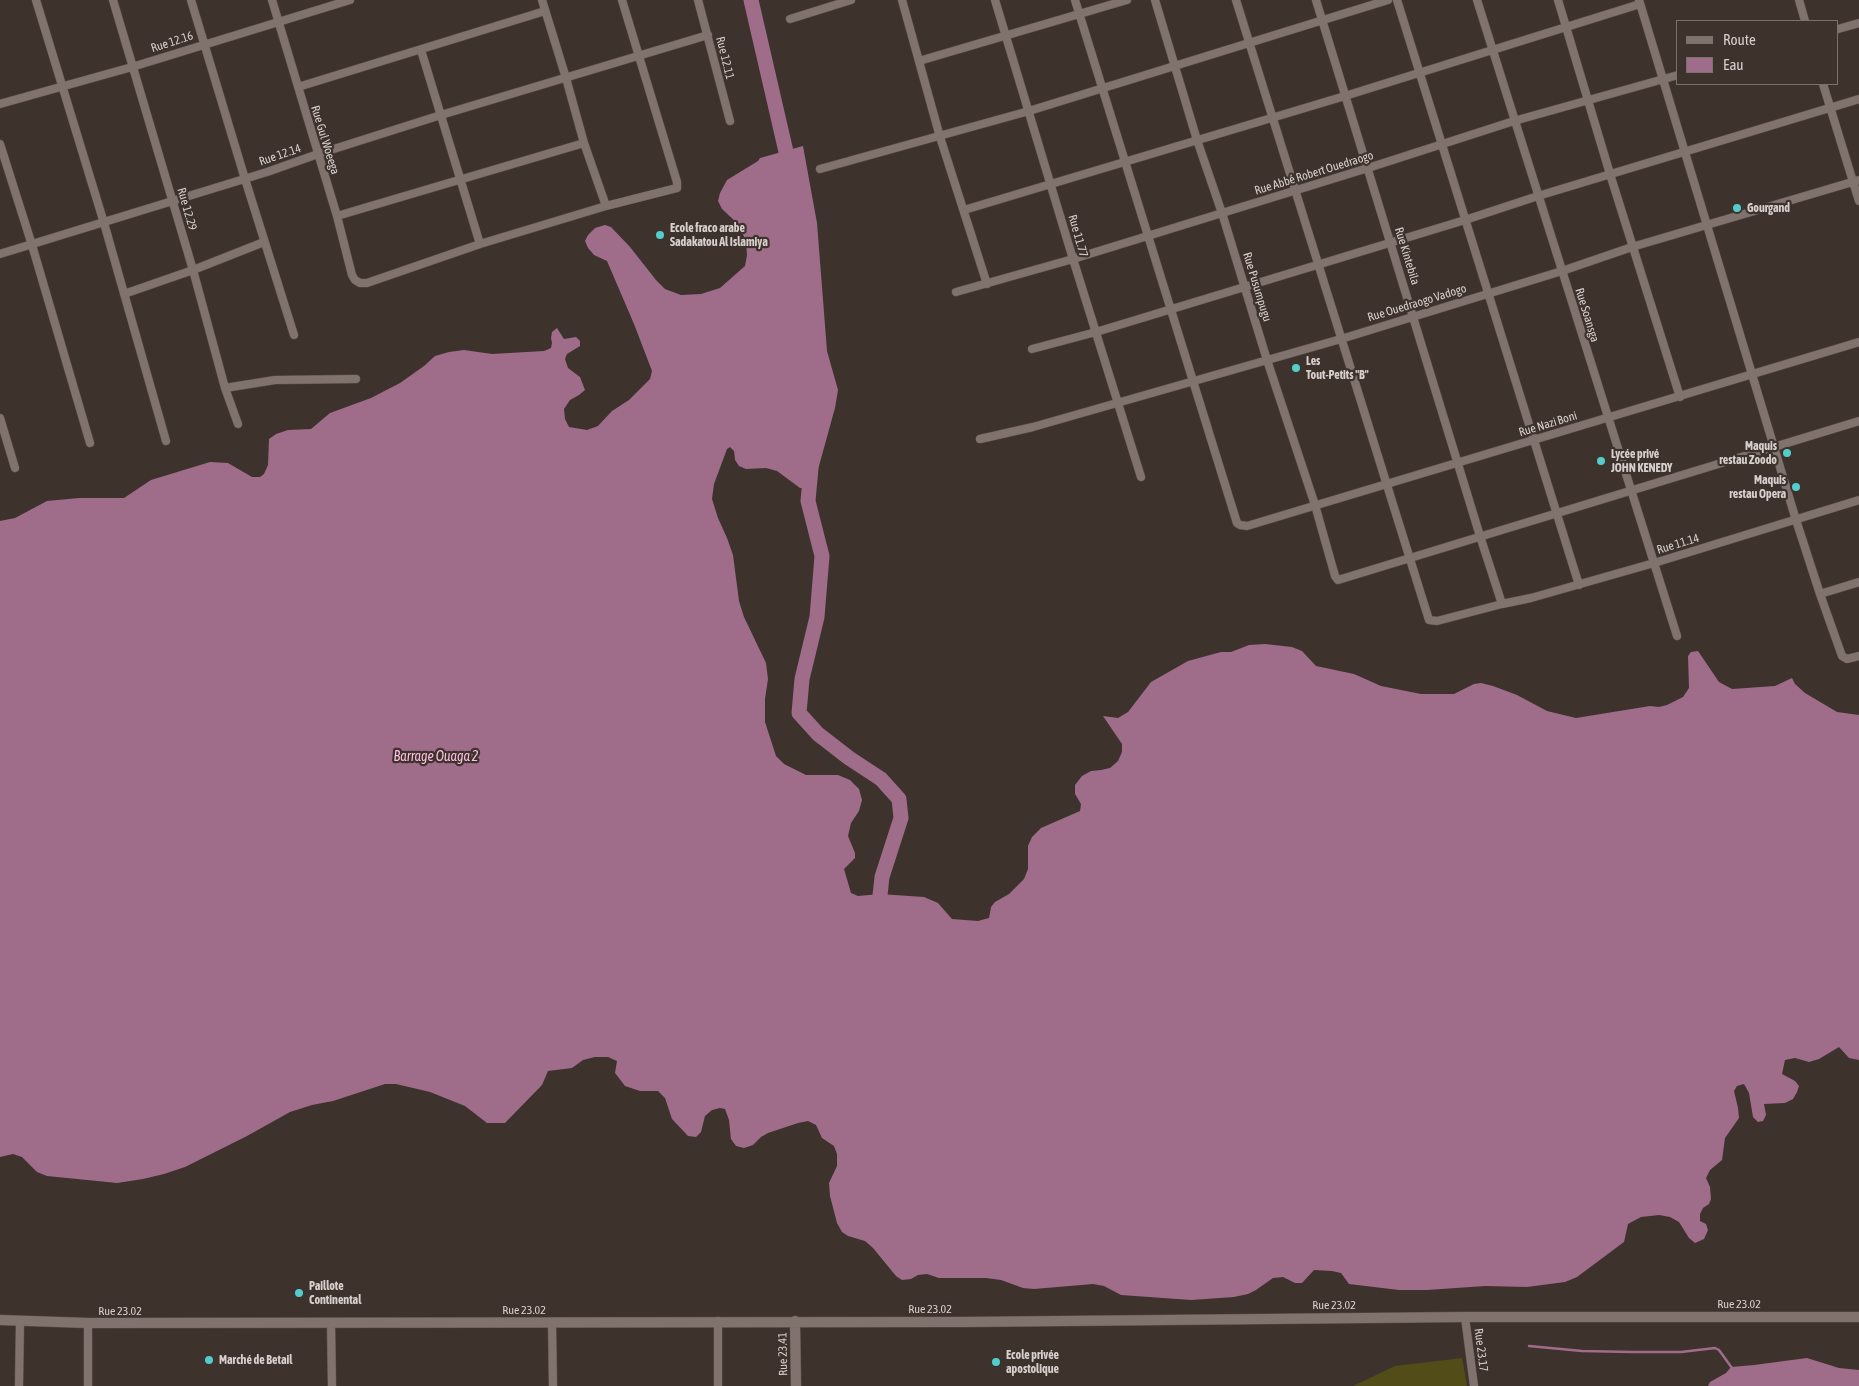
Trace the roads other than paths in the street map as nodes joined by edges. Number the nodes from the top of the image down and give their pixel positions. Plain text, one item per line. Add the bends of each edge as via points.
1 (36, 0) edge
2 (112, 0) edge
3 (191, 0) edge
4 (272, 0) edge
5 (350, 0) edge
6 (542, 0) edge
7 (622, 0) edge
8 (698, 0) edge
9 (851, 0) edge
10 (902, 0) edge
11 (995, 0) edge
12 (1075, 0) edge
13 (1127, 0) edge
14 (1155, 0) edge
15 (1236, 0) edge
16 (1316, 0) edge
17 (1388, 0) edge
18 (1397, 0) edge
19 (1477, 0) edge
20 (1558, 0) edge
21 (1799, 0) edge
22 (1639, 2) edge
23 (545, 11) junction
24 (1080, 14) junction
25 (790, 19) dead end
26 (1322, 20) junction
27 (1805, 20) edge
28 (278, 22) junction
29 (1859, 22) edge
30 (1566, 27) junction
31 (1839, 29) edge
32 (708, 35) junction
33 (1006, 35) junction
34 (1248, 43) junction
35 (204, 44) junction
36 (421, 50) junction
37 (1493, 50) junction
38 (638, 56) junction
39 (919, 62) junction
40 (132, 67) junction
41 (1175, 67) junction
42 (1420, 72) junction
43 (1676, 76) edge
44 (566, 78) junction
45 (1662, 80) junction
46 (1824, 85) edge
47 (62, 87) junction
48 (298, 87) junction
49 (1102, 88) junction
50 (1346, 96) junction
51 (1588, 99) junction
52 (1859, 99) edge
53 (0, 104) edge
54 (1830, 107) junction
55 (1029, 111) junction
56 (441, 115) junction
57 (1271, 118) junction
58 (730, 121) dead end
59 (1514, 121) junction
60 (940, 137) junction
61 (1197, 140) junction
62 (584, 143) junction
63 (0, 144) edge
64 (1442, 145) junction
65 (1684, 152) junction
66 (318, 154) junction
67 (1125, 161) junction
68 (1368, 168) junction
69 (820, 169) dead end
70 (1610, 174) junction
71 (244, 179) junction
72 (460, 180) junction
73 (1856, 181) edge
74 (1051, 183) junction
75 (1294, 191) junction
76 (1538, 196) junction
77 (173, 200) junction
78 (1859, 201) edge
79 (606, 206) junction
80 (964, 210) junction
81 (1222, 213) junction
82 (337, 216) junction
83 (1465, 220) junction
84 (104, 222) junction
85 (1706, 225) junction
86 (1148, 236) junction
87 (264, 242) junction
88 (1391, 242) junction
89 (480, 244) junction
90 (32, 245) junction
91 (1632, 247) junction
92 (0, 254) edge
93 (1073, 258) junction
94 (1317, 265) junction
95 (193, 270) junction
96 (1562, 271) junction
97 (987, 284) junction
98 (1245, 286) junction
99 (956, 292) dead end
100 (1488, 293) junction
101 (124, 294) junction
102 (1172, 308) junction
103 (1414, 317) junction
104 (1096, 332) junction
105 (294, 335) dead end
106 (1341, 339) junction
107 (1859, 342) edge
108 (1032, 349) dead end
109 (1267, 360) junction
110 (1752, 375) junction
111 (356, 379) dead end
112 (1194, 381) junction
113 (225, 388) junction
114 (1680, 396) junction
115 (1118, 403) junction
116 (0, 418) edge
117 (1608, 418) junction
118 (1859, 421) edge
119 (238, 424) dead end
120 (980, 439) dead end
121 (1534, 440) junction
122 (166, 441) dead end
123 (90, 443) dead end
124 (1774, 447) junction
125 (1458, 462) junction
126 (14, 468) dead end
127 (1141, 477) dead end
128 (1386, 485) junction
129 (1630, 491) junction
130 (1859, 500) edge
131 (1315, 506) junction
132 (1556, 514) junction
133 (1796, 520) junction
134 (1480, 536) junction
135 (1409, 558) junction
136 (1654, 563) junction
137 (1859, 582) edge
138 (1579, 585) junction
139 (1820, 594) junction
140 (1502, 604) junction
141 (1677, 636) dead end
142 (1859, 656) edge
143 (1465, 1317) junction
144 (1859, 1317) edge
145 (0, 1320) edge
146 (20, 1321) junction
147 (718, 1321) junction
148 (795, 1321) junction
149 (552, 1322) junction
150 (88, 1323) junction
151 (330, 1323) junction
152 (19, 1386) edge
153 (88, 1386) edge
154 (332, 1386) edge
155 (553, 1386) edge
156 (718, 1386) edge
157 (796, 1386) edge
158 (1474, 1386) edge

1 - 47 street
2 - 40 street, Rue 12.29
3 - 35 street
4 - 28 street, Rue Gul Woeega
5 - 28 street, Rue 12.16
6 - 23 street
7 - 38 street
8 - 32 street, Rue 12.11
9 - 25 street
10 - 39 street
11 - 33 street, Rue 11.77
12 - 24 street
13 - 24 street
14 - 41 street, Rue Pusumpugu
15 - 34 street
16 - 26 street, Rue Kintebila
17 - 26 street
18 - 42 street
19 - 37 street, Rue Soansga
20 - 30 street
21 - 27 street
22 - 30 street
22 - 45 street
23 - 36 street
23 - 44 street
24 - 33 street
24 - 49 street
26 - 34 street
26 - 50 street, Rue Kintebila
28 - 35 street, Rue 12.16
28 - 48 street, Rue Gul Woeega
29 - 31 street
30 - 37 street
30 - 51 street
32 - 38 street, Rue 12.14
32 - 58 street, Rue 12.11
33 - 39 street
33 - 55 street, Rue 11.77
34 - 41 street
34 - 57 street
35 - 40 street, Rue 12.16
35 - 71 street
36 - 48 street
36 - 56 street
37 - 42 street
37 - 59 street, Rue Soansga
38 - 44 street, Rue 12.14
38 - 79 street via 678,185 675,189
39 - 60 street
40 - 47 street, Rue 12.16
40 - 77 street, Rue 12.29
41 - 49 street
41 - 61 street, Rue Pusumpugu
42 - 50 street
42 - 64 street
43 - 45 street, Rue Abbé Robert Ouedraogo
44 - 56 street, Rue 12.14
44 - 62 street
45 - 51 street, Rue Abbé Robert Ouedraogo
45 - 65 street
46 - 54 street
47 - 53 street, Rue 12.16
47 - 84 street
48 - 66 street, Rue Gul Woeega
49 - 55 street
49 - 67 street
50 - 57 street
50 - 68 street, Rue Kintebila
51 - 59 street, Rue Abbé Robert Ouedraogo
51 - 70 street
52 - 54 street
54 - 65 street
54 - 73 street
55 - 60 street
55 - 74 street, Rue 11.77
56 - 66 street, Rue 12.14
56 - 72 street
57 - 61 street
57 - 75 street
59 - 64 street, Rue Abbé Robert Ouedraogo
59 - 76 street, Rue Soansga
60 - 69 street
60 - 80 street
61 - 67 street
61 - 81 street, Rue Pusumpugu
62 - 72 street
62 - 79 street
63 - 90 street
64 - 68 street, Rue Abbé Robert Ouedraogo
64 - 83 street
65 - 70 street
65 - 85 street
66 - 71 street, Rue 12.14
66 - 82 street, Rue Gul Woeega
67 - 74 street
67 - 86 street
68 - 75 street, Rue Abbé Robert Ouedraogo
68 - 88 street, Rue Kintebila
70 - 76 street
70 - 91 street
71 - 77 street, Rue 12.14
71 - 87 street
72 - 82 street
72 - 89 street
73 - 78 street
73 - 85 street, Rue Ouedraogo Vadogo
74 - 80 street
74 - 93 street, Rue 11.77
75 - 81 street, Rue Abbé Robert Ouedraogo
75 - 94 street
76 - 83 street
76 - 96 street, Rue Soansga
77 - 84 street, Rue 12.14
77 - 95 street, Rue 12.29
79 - 89 street
80 - 97 street
81 - 86 street, Rue Abbé Robert Ouedraogo
81 - 98 street, Rue Pusumpugu
82 - 89 street, Rue Gul Woeega via 352,275 360,283
83 - 88 street
83 - 100 street
84 - 90 street, Rue 12.14
84 - 101 street
85 - 91 street, Rue Ouedraogo Vadogo
85 - 110 street
86 - 93 street, Rue Abbé Robert Ouedraogo
86 - 102 street
87 - 95 street
87 - 105 street
88 - 94 street
88 - 103 street, Rue Kintebila
90 - 92 street, Rue 12.14
90 - 123 street
91 - 96 street, Rue Ouedraogo Vadogo
91 - 114 street
93 - 97 street, Rue Abbé Robert Ouedraogo
93 - 104 street, Rue 11.77
94 - 98 street
94 - 106 street
95 - 101 street
95 - 113 street, Rue 12.29
96 - 100 street, Rue Ouedraogo Vadogo
96 - 117 street, Rue Soansga
97 - 99 street, Rue Abbé Robert Ouedraogo
98 - 102 street
98 - 109 street, Rue Pusumpugu
100 - 103 street, Rue Ouedraogo Vadogo
100 - 121 street
101 - 122 street
102 - 104 street
102 - 112 street
103 - 106 street, Rue Ouedraogo Vadogo
103 - 125 street, Rue Kintebila
104 - 108 street
104 - 115 street, Rue 11.77
106 - 109 street, Rue Ouedraogo Vadogo
106 - 128 street
107 - 110 street, Rue Nazi Boni
109 - 112 street, Rue Ouedraogo Vadogo
109 - 131 street, Rue Pusumpugu
110 - 114 street, Rue Nazi Boni
110 - 124 street
111 - 113 street via 274,380
112 - 115 street, Rue Ouedraogo Vadogo
112 - 131 street, Rue Nazi Boni via 1237,523 1243,526
113 - 119 street, Rue 12.29
114 - 117 street, Rue Nazi Boni
115 - 120 street, Rue Ouedraogo Vadogo
115 - 127 street, Rue 11.77
116 - 126 street
117 - 121 street, Rue Nazi Boni
117 - 129 street, Rue Soansga
118 - 124 street
121 - 125 street, Rue Nazi Boni
121 - 132 street
124 - 129 street
124 - 133 street
125 - 128 street, Rue Nazi Boni
125 - 134 street, Rue Kintebila
128 - 131 street, Rue Nazi Boni
128 - 135 street
129 - 132 street
129 - 136 street, Rue Soansga
130 - 133 street, Rue 11.14
131 - 135 street, Rue Pusumpugu via 1334,576 1338,580
132 - 134 street
132 - 138 street
133 - 136 street, Rue 11.14
133 - 139 street
134 - 135 street
134 - 140 street, Rue Kintebila
135 - 140 street, Rue 11.14 via 1427,618 1431,621
136 - 138 street, Rue 11.14
136 - 141 street, Rue Soansga
137 - 139 street
138 - 140 street, Rue 11.14
139 - 142 street via 1842,656 1847,659
143 - 144 street, Rue 23.02
143 - 148 street, Rue 23.02
143 - 158 street, Rue 23.17
145 - 146 street, Rue 23.02
146 - 150 street, Rue 23.02
146 - 152 street
147 - 148 street, Rue 23.02
147 - 149 street, Rue 23.02
147 - 156 street
148 - 157 street, Rue 23.41
149 - 151 street, Rue 23.02
149 - 155 street
150 - 151 street, Rue 23.02
150 - 153 street
151 - 154 street

